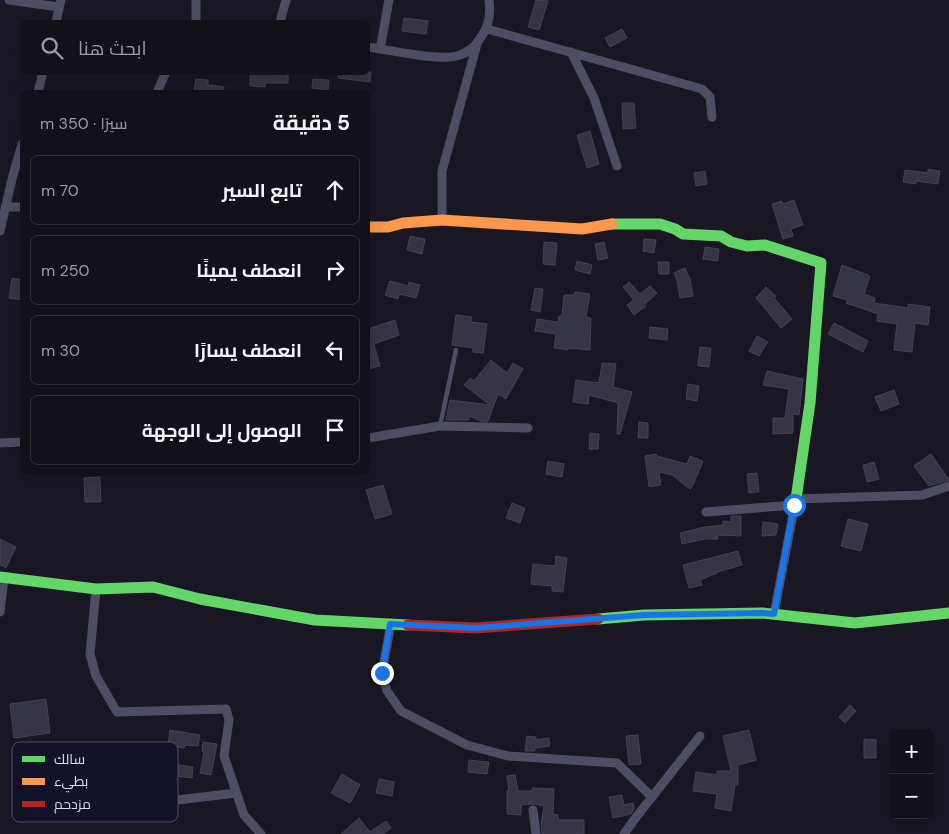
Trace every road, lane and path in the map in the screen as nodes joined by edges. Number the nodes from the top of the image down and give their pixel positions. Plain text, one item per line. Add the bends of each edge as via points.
1 (9, 0) edge
2 (196, 0) edge
3 (286, 0) edge
4 (389, 0) edge
5 (489, 0) edge
6 (60, 3) edge
7 (56, 20) edge
8 (196, 20) edge
9 (281, 20) edge
10 (487, 28) junction
11 (477, 44) junction
12 (370, 47) edge
13 (380, 48) junction
14 (571, 52) junction
15 (42, 75) edge
16 (165, 75) edge
17 (38, 90) edge
18 (158, 90) edge
19 (712, 117) dead end
20 (20, 152) edge
21 (616, 166) dead end
22 (6, 207) junction
23 (20, 207) edge
24 (442, 220) junction
25 (370, 227) edge
26 (0, 231) edge
27 (456, 350) dead end
28 (440, 426) junction
29 (528, 428) dead end
30 (370, 438) edge
31 (20, 442) edge
32 (0, 443) edge
33 (949, 486) edge
34 (795, 502) junction
35 (706, 512) dead end
36 (2, 578) edge
37 (96, 589) junction
38 (0, 612) edge
39 (949, 613) edge
40 (774, 614) junction
41 (390, 624) junction
42 (700, 736) dead end
43 (236, 793) junction
44 (652, 797) junction
45 (178, 800) edge
46 (533, 810) dead end
47 (260, 834) edge
48 (536, 834) edge
49 (624, 834) edge

1 - 6 street
2 - 8 street
3 - 9 street
4 - 13 street
5 - 10 street
6 - 7 street
10 - 11 street
10 - 14 street
11 - 13 street via 456,56 440,57
11 - 24 street via 442,171
12 - 13 street
14 - 19 street via 702,89 710,97
14 - 21 street via 594,98
15 - 17 street
16 - 18 street
20 - 22 street
22 - 23 street
22 - 26 street
24 - 25 street
24 - 34 street via 582,229 613,224 660,224 683,234 721,236 747,246 765,245 821,262 810,403
27 - 28 lane
28 - 29 street
28 - 30 street
31 - 32 street
33 - 34 street via 922,495
34 - 35 street
34 - 40 street
36 - 37 street
36 - 38 street
37 - 41 street via 154,587 200,599 315,620
37 - 43 street via 90,654 96,676 117,712 226,709 229,720 224,756
39 - 40 street via 855,623
40 - 41 street via 644,615 475,628
41 - 44 street via 382,673 386,691 401,711 467,745 508,756 617,762
42 - 44 street
43 - 45 street
43 - 47 street via 244,814
44 - 49 street
46 - 48 street

